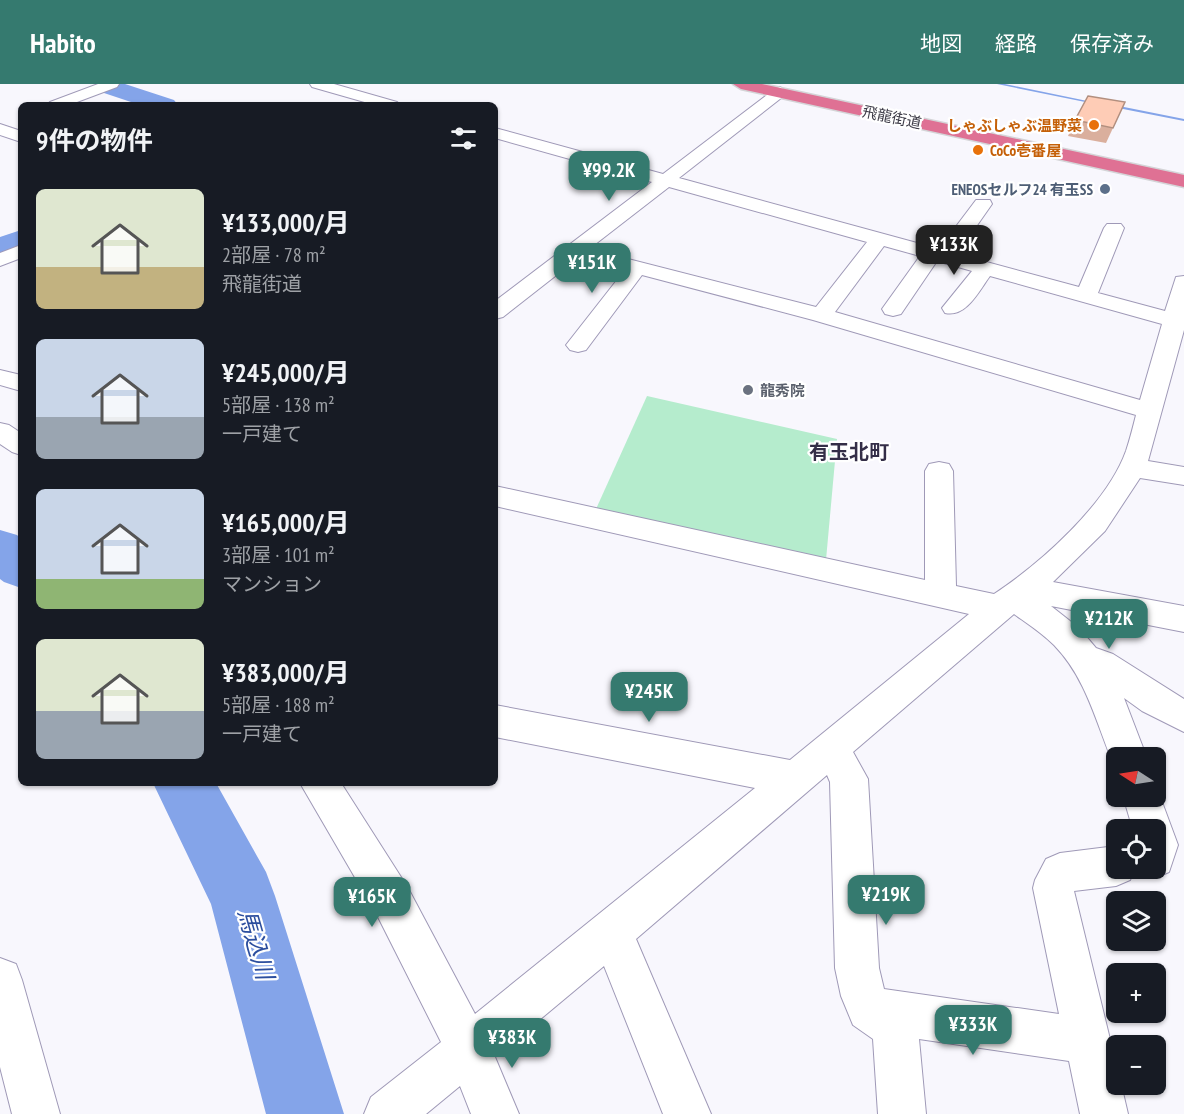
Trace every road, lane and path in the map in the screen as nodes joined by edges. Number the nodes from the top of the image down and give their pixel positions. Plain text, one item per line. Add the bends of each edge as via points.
1 (112, 84) edge
2 (317, 84) edge
3 (383, 84) edge
4 (741, 84) edge
5 (783, 87) edge
6 (358, 96) junction
7 (63, 102) edge
8 (345, 102) edge
9 (381, 102) edge
10 (18, 118) edge
11 (0, 127) edge
12 (498, 135) edge
13 (18, 136) edge
14 (1184, 172) edge
15 (665, 181) junction
16 (1184, 182) edge
17 (983, 204) dead end
18 (1114, 228) dead end
19 (879, 239) junction
20 (18, 252) edge
21 (575, 252) junction
22 (938, 255) junction
23 (0, 260) edge
24 (637, 268) junction
25 (986, 268) junction
26 (1184, 282) edge
27 (1086, 296) junction
28 (953, 308) dead end
29 (893, 309) dead end
30 (498, 310) edge
31 (821, 315) junction
32 (1178, 322) edge
33 (578, 345) dead end
34 (0, 377) edge
35 (18, 382) edge
36 (1150, 411) junction
37 (0, 431) edge
38 (18, 444) edge
39 (1131, 467) junction
40 (939, 471) dead end
41 (1184, 476) edge
42 (498, 497) edge
43 (921, 512) dead end
44 (932, 593) junction
45 (1013, 598) junction
46 (1184, 619) edge
47 (1084, 660) junction
48 (1184, 716) edge
49 (498, 722) edge
50 (1125, 747) edge
51 (831, 748) junction
52 (793, 778) junction
53 (321, 786) edge
54 (1106, 867) edge
55 (612, 932) junction
56 (0, 980) edge
57 (868, 1008) junction
58 (1088, 1041) junction
59 (468, 1048) junction
60 (36, 1114) edge
61 (388, 1114) edge
62 (495, 1114) edge
63 (687, 1114) edge
64 (902, 1114) edge
65 (1104, 1114) edge

1 - 7 street
2 - 6 street
3 - 6 street
4 - 5 highway, 飛龍街道
5 - 14 highway, 飛龍街道
5 - 15 street
5 - 16 highway, 飛龍街道
6 - 8 street
6 - 9 street
10 - 11 street
11 - 13 street
12 - 15 street
15 - 19 street
15 - 21 street
17 - 22 street
18 - 27 street
19 - 22 street
19 - 31 street
20 - 23 street
21 - 24 street
21 - 30 street
22 - 25 street
22 - 29 street
24 - 31 street
24 - 33 street
25 - 27 street
25 - 28 street
26 - 32 street
27 - 32 street
31 - 36 street
32 - 36 street
34 - 35 street
36 - 39 street
37 - 38 street
39 - 41 street
39 - 45 street via 1095,524
40 - 44 street
42 - 44 street
43 - 44 street via 926,521
44 - 45 street
45 - 46 street
45 - 47 street via 1065,635
45 - 51 street
47 - 48 street via 1101,664
47 - 50 street via 1111,709
49 - 52 street
51 - 52 street
51 - 57 street via 849,779 857,968
52 - 55 street
53 - 59 street via 393,904
54 - 58 street via 1060,873 1053,888
55 - 59 street
55 - 63 street
56 - 60 street
57 - 58 street
57 - 64 street via 892,1025
58 - 65 street
59 - 61 street
59 - 62 street

